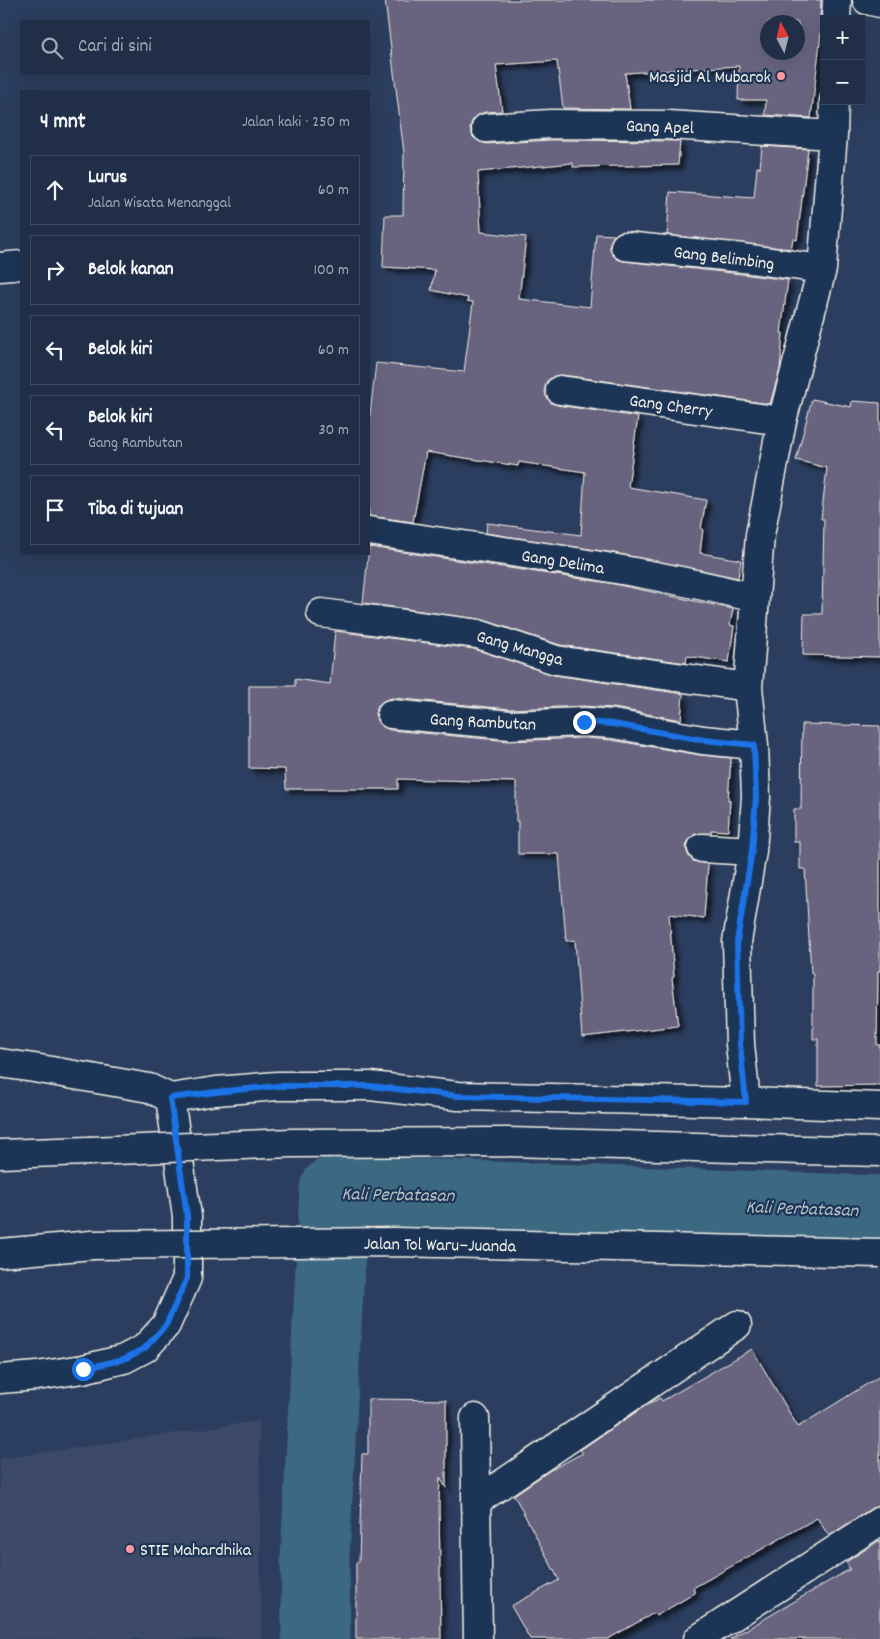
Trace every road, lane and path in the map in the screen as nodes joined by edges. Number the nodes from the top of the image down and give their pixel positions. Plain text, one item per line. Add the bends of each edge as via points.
1 (837, 0) edge
2 (867, 0) edge
3 (880, 3) edge
4 (836, 15) edge
5 (834, 105) edge
6 (486, 128) dead end
7 (833, 136) junction
8 (626, 246) dead end
9 (20, 265) edge
10 (0, 267) edge
11 (822, 269) junction
12 (560, 390) dead end
13 (782, 421) junction
14 (370, 531) edge
15 (755, 598) junction
16 (321, 613) dead end
17 (748, 687) junction
18 (391, 714) dead end
19 (754, 745) junction
20 (702, 848) dead end
21 (752, 851) junction
22 (0, 1063) edge
23 (170, 1098) junction
24 (746, 1102) junction
25 (880, 1107) edge
26 (880, 1152) edge
27 (0, 1154) edge
28 (880, 1252) edge
29 (0, 1253) edge
30 (738, 1325) dead end
31 (0, 1379) edge
32 (475, 1418) dead end
33 (476, 1500) junction
34 (880, 1521) edge
35 (478, 1639) edge
36 (698, 1639) edge

1 - 4 main road
2 - 3 main road
5 - 7 main road
6 - 7 main road, Gang Apel via 550,124 668,126
7 - 11 main road
8 - 11 main road, Gang Belimbing
9 - 10 main road
11 - 13 main road
12 - 13 main road, Gang Cherry
13 - 15 main road via 760,535
14 - 15 main road, Gang Delima via 638,572
15 - 17 main road
16 - 17 main road, Gang Mangga via 478,634 556,660
17 - 19 main road
18 - 19 main road, Gang Rambutan via 510,726 584,722 613,724
19 - 21 main road via 756,797
20 - 21 main road
21 - 24 main road via 737,942 740,1044
22 - 23 main road via 148,1088
23 - 24 main road via 278,1086 370,1086 458,1096
23 - 31 main road via 187,1216 187,1278 166,1325 145,1348 124,1359 83,1369
24 - 25 main road
26 - 27 main road, bridge via 508,1142 291,1143
28 - 29 main road, Jalan Tol Waru–Juanda, bridge via 395,1242 92,1245
30 - 33 main road
32 - 33 main road
33 - 35 main road
34 - 36 main road

